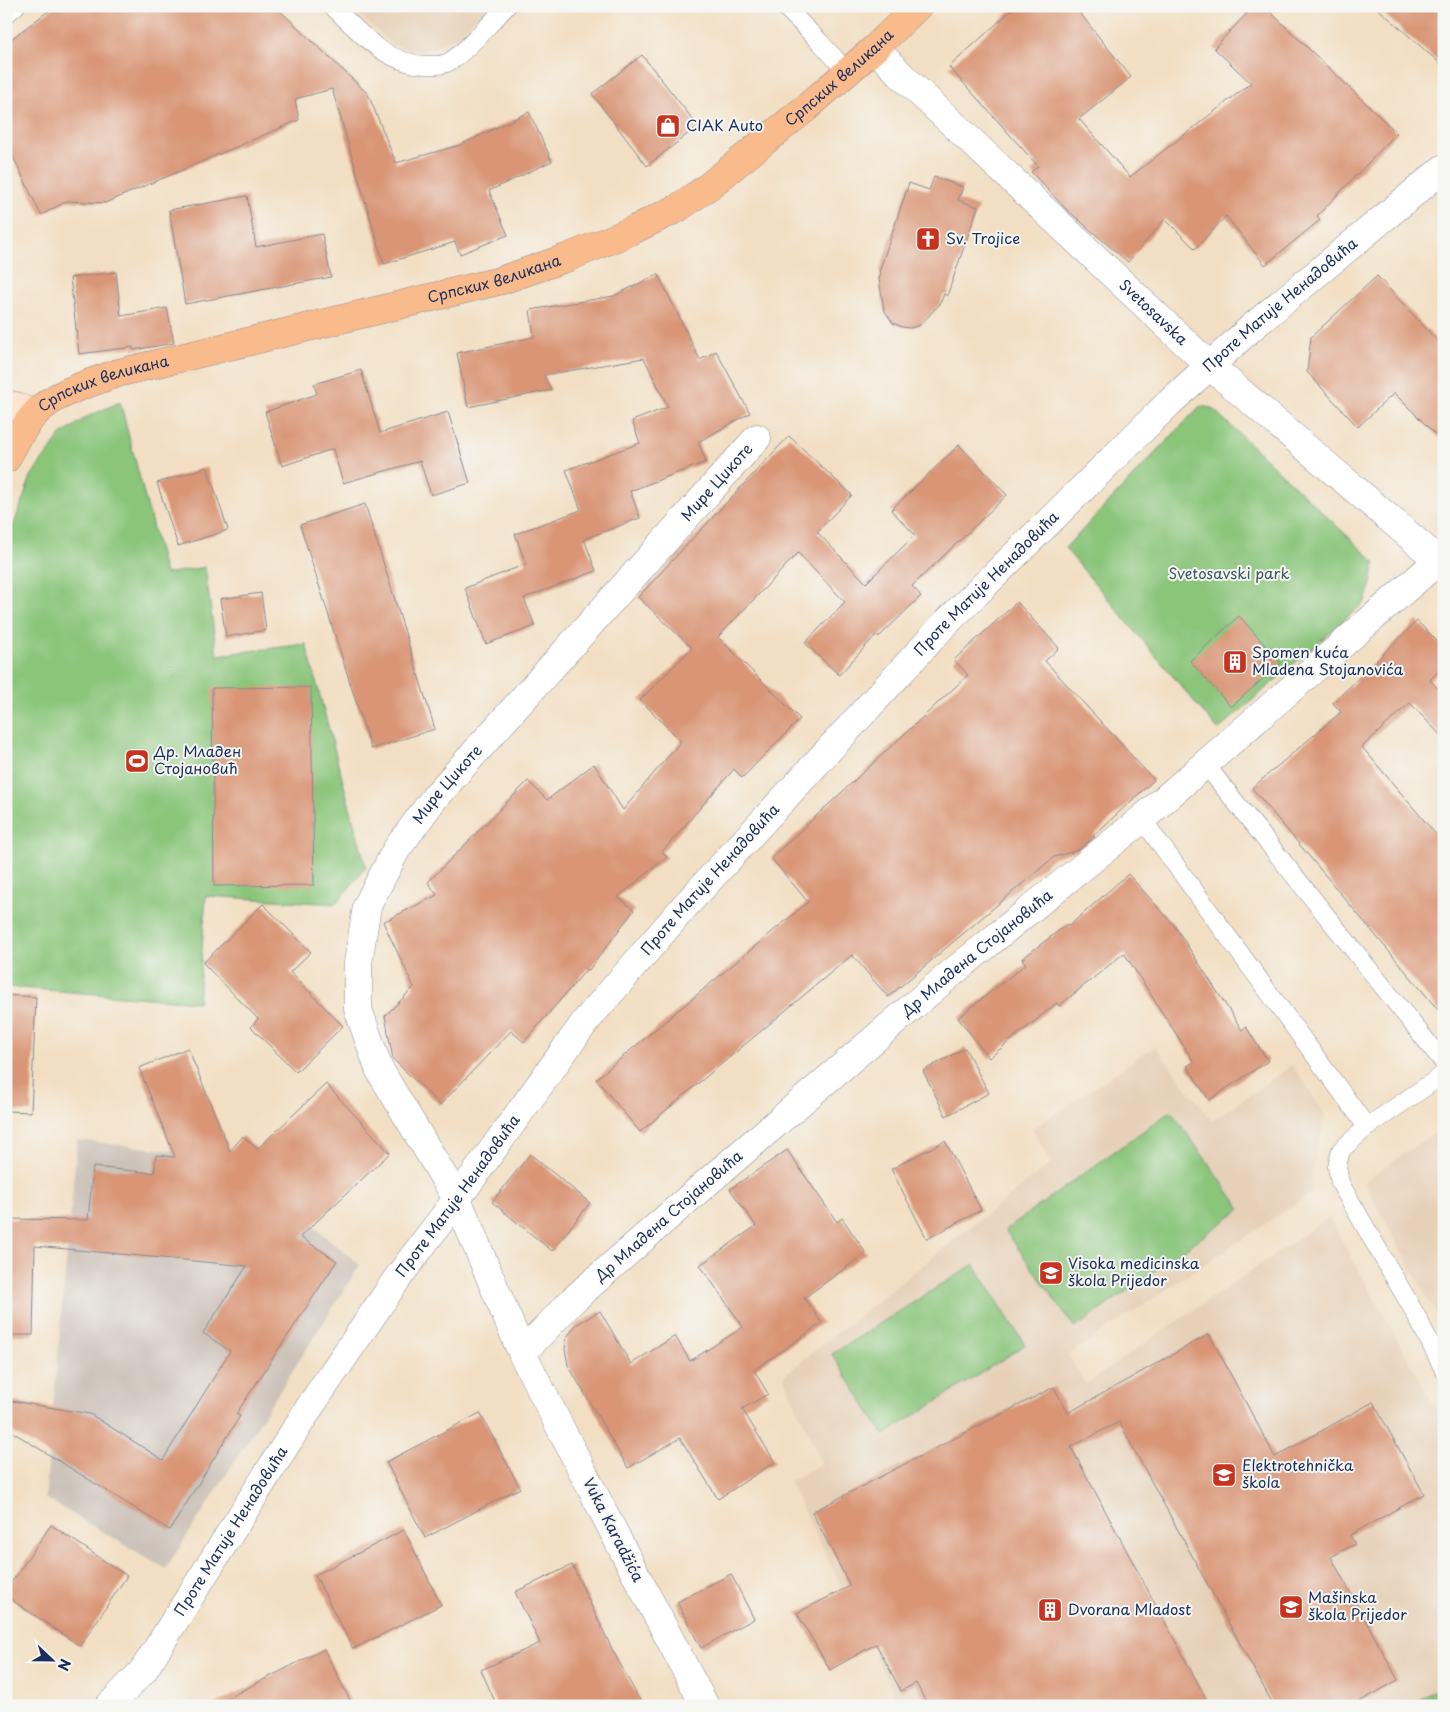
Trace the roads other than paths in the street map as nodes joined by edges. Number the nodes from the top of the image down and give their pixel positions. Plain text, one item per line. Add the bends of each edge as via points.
1 (16, 6) edge
2 (332, 6) edge
3 (507, 6) edge
4 (784, 6) edge
5 (918, 6) edge
6 (6, 14) edge
7 (875, 48) junction
8 (847, 72) junction
9 (1444, 168) edge
10 (1210, 366) junction
11 (6, 404) edge
12 (34, 414) junction
13 (757, 438) dead end
14 (6, 459) edge
15 (1441, 562) edge
16 (1205, 764) junction
17 (1142, 819) junction
18 (1444, 1063) edge
19 (1444, 1074) edge
20 (1367, 1127) junction
21 (457, 1199) junction
22 (522, 1353) junction
23 (1444, 1370) edge
24 (109, 1706) edge
25 (706, 1706) edge

1 - 6 lane
2 - 3 lane via 387,54 414,65 448,63
4 - 8 lane
5 - 7 main road, Српских великана
7 - 8 main road, Српских великана
7 - 10 street, Svetosavska
8 - 12 main road, Српских великана via 678,208 622,235 499,281 118,373 75,388
9 - 10 street, Проте Матије Ненадовића via 1251,328
10 - 15 street, Svetosavska
10 - 21 street, Проте Матије Ненадовића via 942,627 685,906 585,1022
11 - 12 main road, Српских великана
12 - 14 main road
13 - 21 street, Мире Цикоте via 435,797 396,850 367,906 358,964 358,1009 379,1069
15 - 16 street, Др Младена Стојановића
16 - 17 street, Др Младена Стојановића
16 - 18 lane
17 - 20 lane
17 - 22 street, Др Младена Стојановића via 948,976 704,1186 573,1300
19 - 20 lane
20 - 23 lane via 1341,1150 1336,1167 1340,1183
21 - 22 street, Мире Цикоте
21 - 24 street, Проте Матије Ненадовића via 399,1276 311,1405 143,1671
22 - 25 street, Vuka Karadžića

